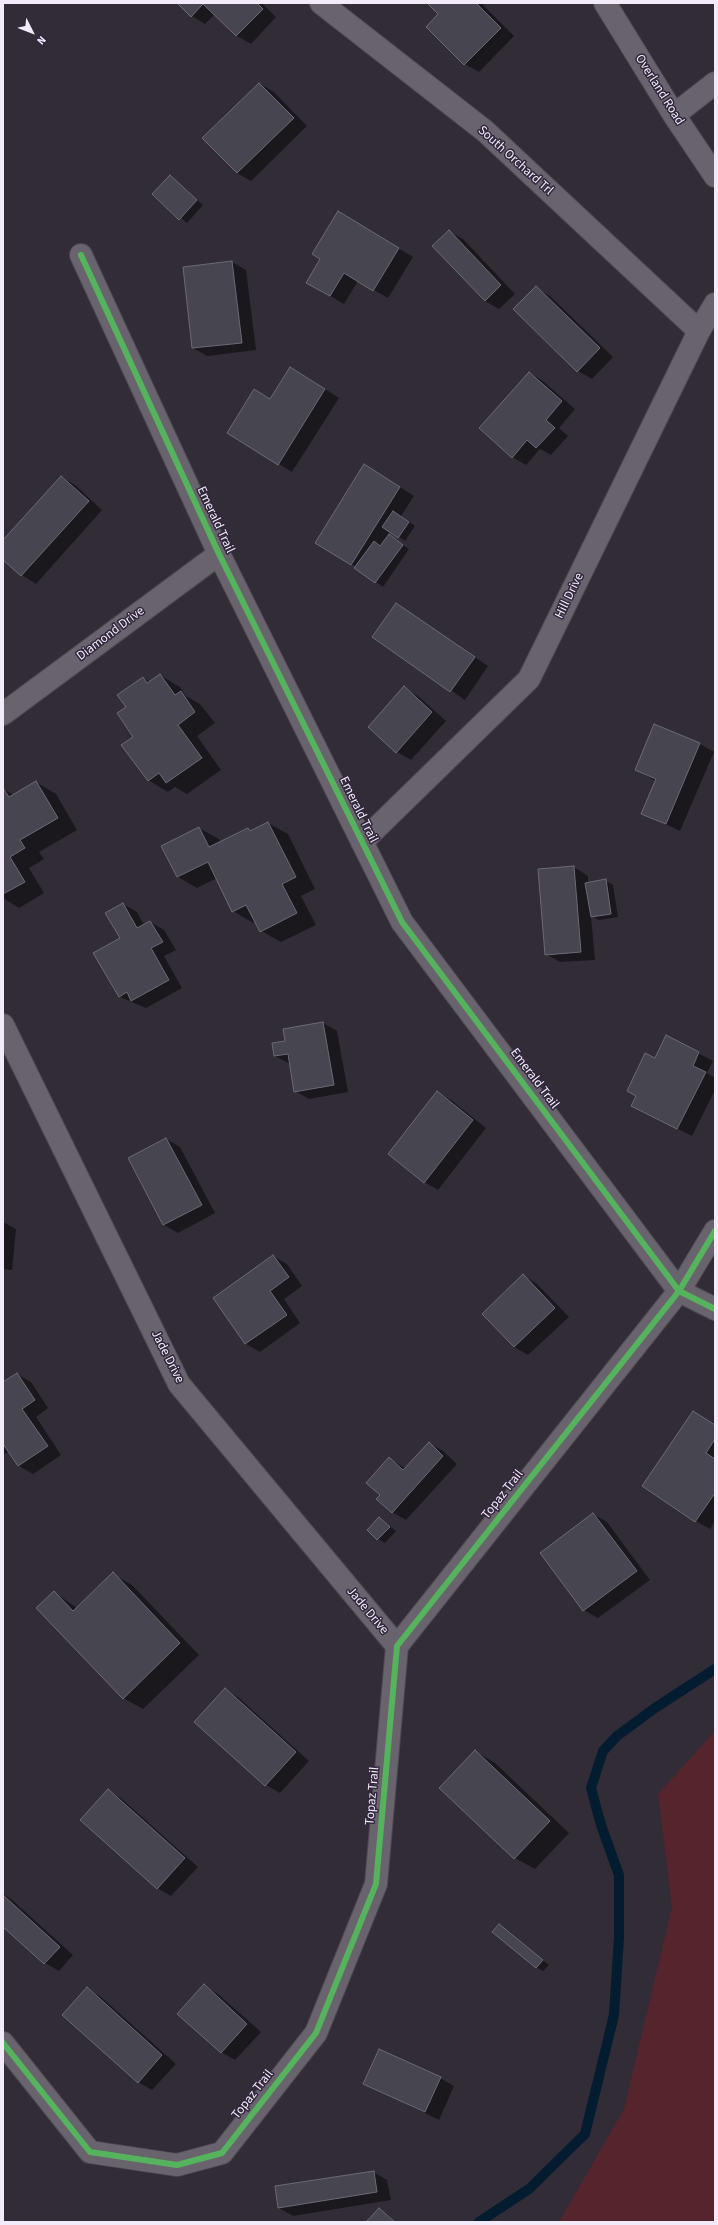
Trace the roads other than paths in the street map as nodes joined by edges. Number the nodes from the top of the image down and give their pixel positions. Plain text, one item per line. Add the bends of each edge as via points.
1 (321, 3) edge
2 (605, 3) edge
3 (715, 83) edge
4 (674, 115) junction
5 (715, 176) edge
6 (81, 255) dead end
7 (715, 304) edge
8 (699, 331) junction
9 (219, 554) junction
10 (3, 714) edge
11 (362, 842) junction
12 (3, 1025) edge
13 (715, 1231) edge
14 (678, 1291) junction
15 (715, 1309) edge
16 (397, 1646) junction
17 (3, 2043) edge

1 - 8 street, South Orchard Trl via 485,132
2 - 4 street, Overland Road
3 - 4 street
4 - 5 street, Overland Road
6 - 9 street, Emerald Trail
7 - 8 street, Hill Drive
8 - 11 street, Hill Drive via 529,679
9 - 10 street, Diamond Drive
9 - 11 street, Emerald Trail
11 - 14 street, Emerald Trail via 402,922
12 - 16 street, Jade Drive via 179,1384
13 - 14 street, Topaz Trail
14 - 15 street, Emerald Trail
14 - 16 street, Topaz Trail
16 - 17 street, Topaz Trail via 376,1884 316,2033 222,2153 177,2165 90,2152

